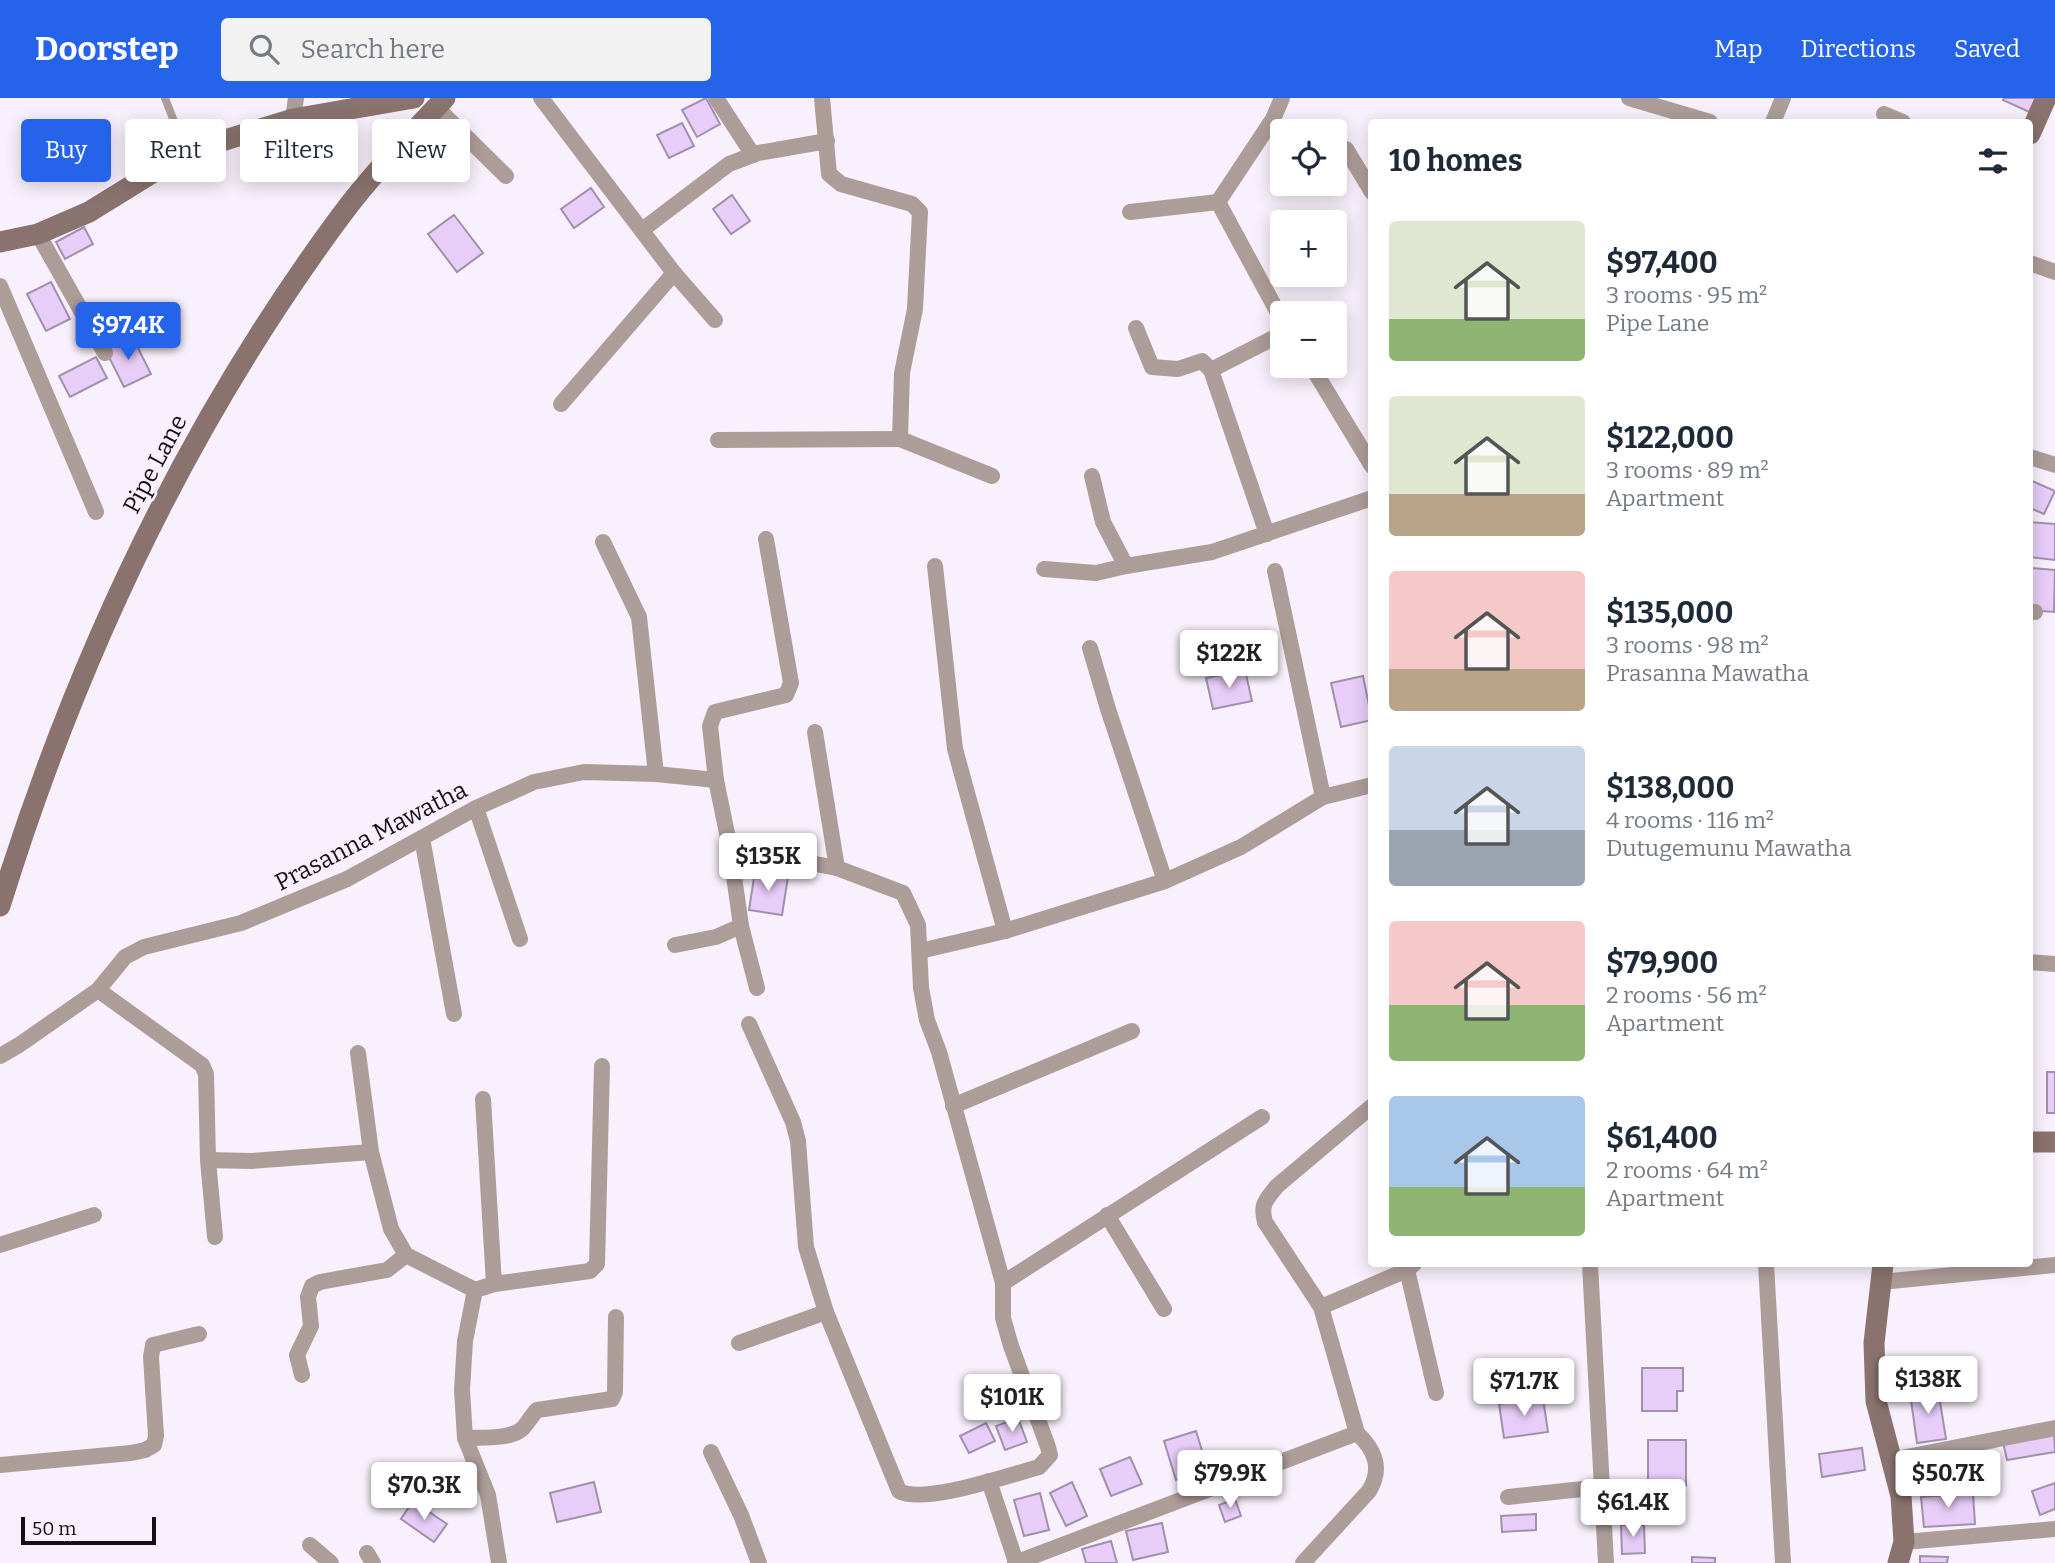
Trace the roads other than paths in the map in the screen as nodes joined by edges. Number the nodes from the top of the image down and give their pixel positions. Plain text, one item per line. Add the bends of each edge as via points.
1 (165, 98) edge
2 (414, 98) edge
3 (541, 98) edge
4 (716, 98) edge
5 (822, 98) edge
6 (1282, 98) edge
7 (1629, 98) edge
8 (1783, 98) edge
9 (2046, 98) edge
10 (441, 103) edge
11 (295, 108) edge
12 (1884, 114) dead end
13 (173, 119) edge
14 (1700, 119) edge
15 (1774, 119) edge
16 (1896, 119) edge
17 (2033, 127) edge
18 (226, 136) edge
19 (827, 141) junction
20 (1347, 151) edge
21 (753, 155) junction
22 (506, 176) dead end
23 (138, 182) edge
24 (1368, 185) edge
25 (1218, 202) junction
26 (1130, 212) dead end
27 (642, 229) junction
28 (38, 234) junction
29 (0, 242) edge
30 (2033, 264) edge
31 (2055, 272) edge
32 (674, 273) junction
33 (0, 286) edge
34 (1272, 301) edge
35 (715, 320) dead end
36 (1136, 328) dead end
37 (1270, 340) edge
38 (105, 353) dead end
39 (1211, 370) junction
40 (1319, 378) edge
41 (561, 404) dead end
42 (900, 439) junction
43 (718, 440) dead end
44 (2033, 458) edge
45 (1368, 459) edge
46 (2055, 465) edge
47 (992, 476) dead end
48 (1092, 476) dead end
49 (1368, 499) edge
50 (96, 512) dead end
51 (1267, 534) junction
52 (766, 539) dead end
53 (603, 542) dead end
54 (935, 566) dead end
55 (1126, 566) junction
56 (1044, 569) dead end
57 (1275, 571) dead end
58 (1090, 648) dead end
59 (815, 732) dead end
60 (656, 774) junction
61 (716, 780) junction
62 (1368, 786) edge
63 (1323, 797) junction
64 (476, 808) junction
65 (422, 838) junction
66 (730, 848) junction
67 (837, 868) junction
68 (1165, 881) junction
69 (0, 906) edge
70 (741, 926) junction
71 (1005, 931) junction
72 (520, 939) dead end
73 (675, 946) dead end
74 (920, 951) junction
75 (2033, 962) edge
76 (2055, 964) edge
77 (757, 988) dead end
78 (98, 990) junction
79 (454, 1014) dead end
80 (749, 1024) dead end
81 (1132, 1031) dead end
82 (358, 1053) dead end
83 (0, 1056) edge
84 (602, 1066) dead end
85 (483, 1099) dead end
86 (953, 1106) junction
87 (1368, 1109) edge
88 (1262, 1116) dead end
89 (2033, 1142) edge
90 (2055, 1142) edge
91 (370, 1152) junction
92 (208, 1160) junction
93 (94, 1215) dead end
94 (1107, 1215) junction
95 (215, 1237) dead end
96 (0, 1245) edge
97 (406, 1255) junction
98 (2055, 1265) edge
99 (2033, 1266) edge
100 (1410, 1267) edge
101 (1590, 1267) edge
102 (1766, 1267) edge
103 (2012, 1267) edge
104 (1882, 1273) edge
105 (1003, 1283) junction
106 (494, 1284) junction
107 (475, 1290) junction
108 (1321, 1307) junction
109 (1164, 1309) dead end
110 (826, 1312) junction
111 (616, 1317) dead end
112 (199, 1334) dead end
113 (740, 1343) dead end
114 (302, 1375) dead end
115 (1436, 1393) dead end
116 (2055, 1428) edge
117 (1357, 1433) junction
118 (465, 1438) junction
119 (710, 1452) dead end
120 (1891, 1460) junction
121 (0, 1465) edge
122 (989, 1481) junction
123 (1601, 1487) junction
124 (1508, 1497) dead end
125 (2055, 1529) edge
126 (310, 1545) dead end
127 (1901, 1553) edge
128 (1015, 1562) edge
129 (331, 1563) edge
130 (499, 1563) edge
131 (759, 1563) edge
132 (1303, 1563) edge
133 (1606, 1563) edge
134 (1783, 1563) edge

1 - 13 lane
2 - 11 street
3 - 27 street
4 - 21 street
5 - 19 street
6 - 25 street
7 - 14 street
8 - 15 street
9 - 17 street
10 - 22 street
10 - 69 street, Pipe Lane via 393,153 326,237 259,334 166,495 60,732
11 - 18 street
12 - 16 street
19 - 21 street
19 - 42 street via 829,174 841,184 912,204 920,212 915,309 902,373
20 - 24 street
21 - 27 street via 729,164
23 - 28 street via 89,212
25 - 26 street
25 - 34 street
27 - 32 street
28 - 29 street
28 - 38 street
30 - 31 street
32 - 35 street
32 - 41 street
33 - 50 street
36 - 39 street via 1152,367 1178,369 1202,361
37 - 39 street
39 - 51 street
40 - 45 street
42 - 43 street
42 - 47 street
44 - 46 street
48 - 55 street via 1103,522
49 - 51 street
51 - 55 street via 1212,552
52 - 61 street via 791,683 786,695 715,712 710,726
53 - 60 street via 639,618
54 - 71 street via 956,748
55 - 56 street via 1096,573
57 - 63 street
58 - 68 street
59 - 67 street
60 - 61 street, Prasanna Mawatha
60 - 64 street, Prasanna Mawatha via 584,772 534,782
61 - 66 street
62 - 63 street
63 - 68 street via 1241,847
64 - 65 street, Prasanna Mawatha
64 - 72 street
65 - 78 street, Prasanna Mawatha via 347,879 241,923 144,947 125,957
65 - 79 street
66 - 67 street
66 - 70 street
67 - 74 street via 903,893 918,925
68 - 71 street
70 - 73 street
70 - 77 street
71 - 74 street
74 - 86 street via 920,988
75 - 76 street
78 - 83 street, Prasanna Mawatha
78 - 92 street via 202,1065
80 - 110 street via 793,1122 806,1247
81 - 86 street
82 - 91 street
84 - 106 street via 597,1264 590,1270
85 - 106 street
86 - 105 street
87 - 108 street via 1277,1186 1262,1210 1265,1222
88 - 94 street
89 - 90 street
91 - 92 street
91 - 97 street via 391,1229
92 - 95 street
93 - 96 street
94 - 105 street
94 - 109 street
97 - 107 street
97 - 114 street via 387,1270 312,1286 308,1297 311,1326 297,1355
98 - 99 street
100 - 108 street
100 - 115 street
101 - 123 street
102 - 134 street
103 - 104 street
104 - 120 street via 1874,1343 1876,1401
105 - 122 street via 1008,1337 1050,1455 1039,1467
106 - 107 street
107 - 118 street via 465,1341
108 - 117 street
110 - 113 street
110 - 122 street via 899,1491 926,1496
111 - 118 street via 612,1399 537,1410 515,1434
112 - 121 street via 153,1345 154,1445 131,1454
116 - 120 street
117 - 128 street
117 - 132 street via 1375,1454 1375,1482
118 - 130 street via 488,1495
119 - 131 street
120 - 127 street via 1901,1496
122 - 128 street
123 - 124 street
123 - 133 street
125 - 127 street
126 - 129 street

